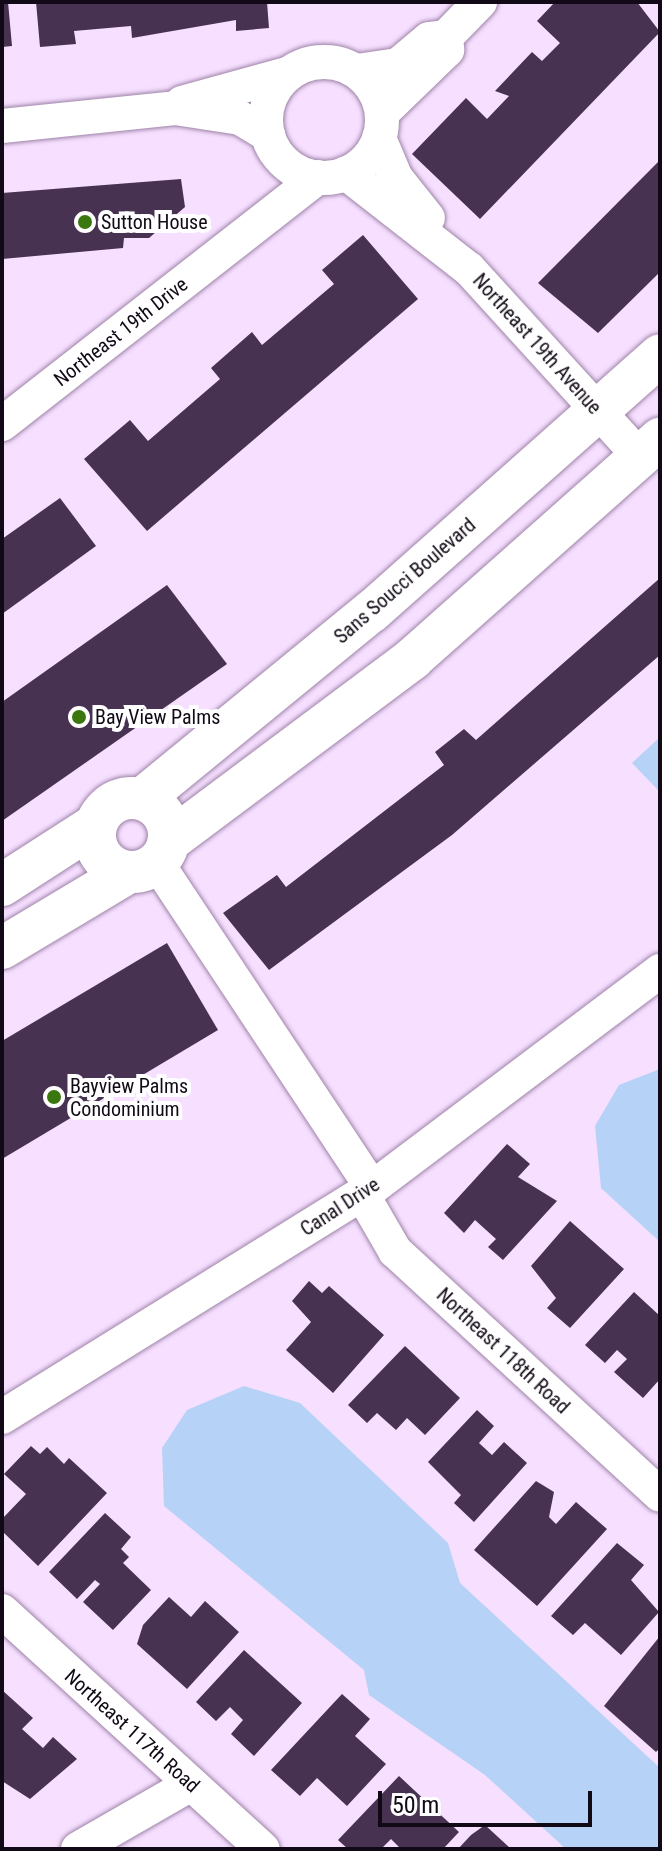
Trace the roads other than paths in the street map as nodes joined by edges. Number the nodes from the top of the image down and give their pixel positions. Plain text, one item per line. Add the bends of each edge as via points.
1 (480, 2) edge
2 (446, 37) junction
3 (357, 71) junction
4 (290, 73) junction
5 (175, 108) junction
6 (2, 126) edge
7 (381, 126) junction
8 (272, 142) junction
9 (332, 175) junction
10 (431, 233) junction
11 (238, 238) junction
12 (660, 355) edge
13 (598, 412) junction
14 (2, 424) edge
15 (650, 448) edge
16 (142, 799) junction
17 (95, 825) junction
18 (152, 859) junction
19 (2, 885) edge
20 (2, 948) edge
21 (660, 971) edge
22 (367, 1191) junction
23 (2, 1417) edge
24 (660, 1495) edge
25 (2, 1611) edge
26 (191, 1784) junction
27 (78, 1849) edge
28 (263, 1849) edge

1 - 2 street
2 - 3 street via 429,39 398,65
2 - 7 street via 447,50
3 - 4 street via 324,62
3 - 7 street
4 - 5 street via 257,87 194,95
4 - 8 street via 269,102
5 - 6 street
5 - 8 street via 240,118
7 - 9 street
7 - 10 street, Northeast 19th Avenue
8 - 9 street
8 - 11 street, Northeast 19th Drive via 272,179 239,224
9 - 10 street, Northeast 19th Avenue via 412,228
9 - 11 street, Northeast 19th Drive via 299,186 252,235
10 - 13 street, Northeast 19th Avenue
11 - 14 street, Northeast 19th Drive
12 - 13 street, Sans Soucci Boulevard
13 - 15 street, Northeast 19th Avenue
13 - 16 street, Sans Soucci Boulevard via 372,611
15 - 18 street via 412,659
16 - 17 street via 108,805
16 - 18 street via 166,820
17 - 18 street via 101,856
17 - 19 street
18 - 20 street
18 - 22 street, Northeast 118th Road
21 - 22 street, Canal Drive
22 - 23 street, Canal Drive
22 - 24 street, Northeast 118th Road via 395,1251
25 - 26 street, Northeast 117th Road
26 - 27 street
26 - 28 street, Northeast 117th Road

